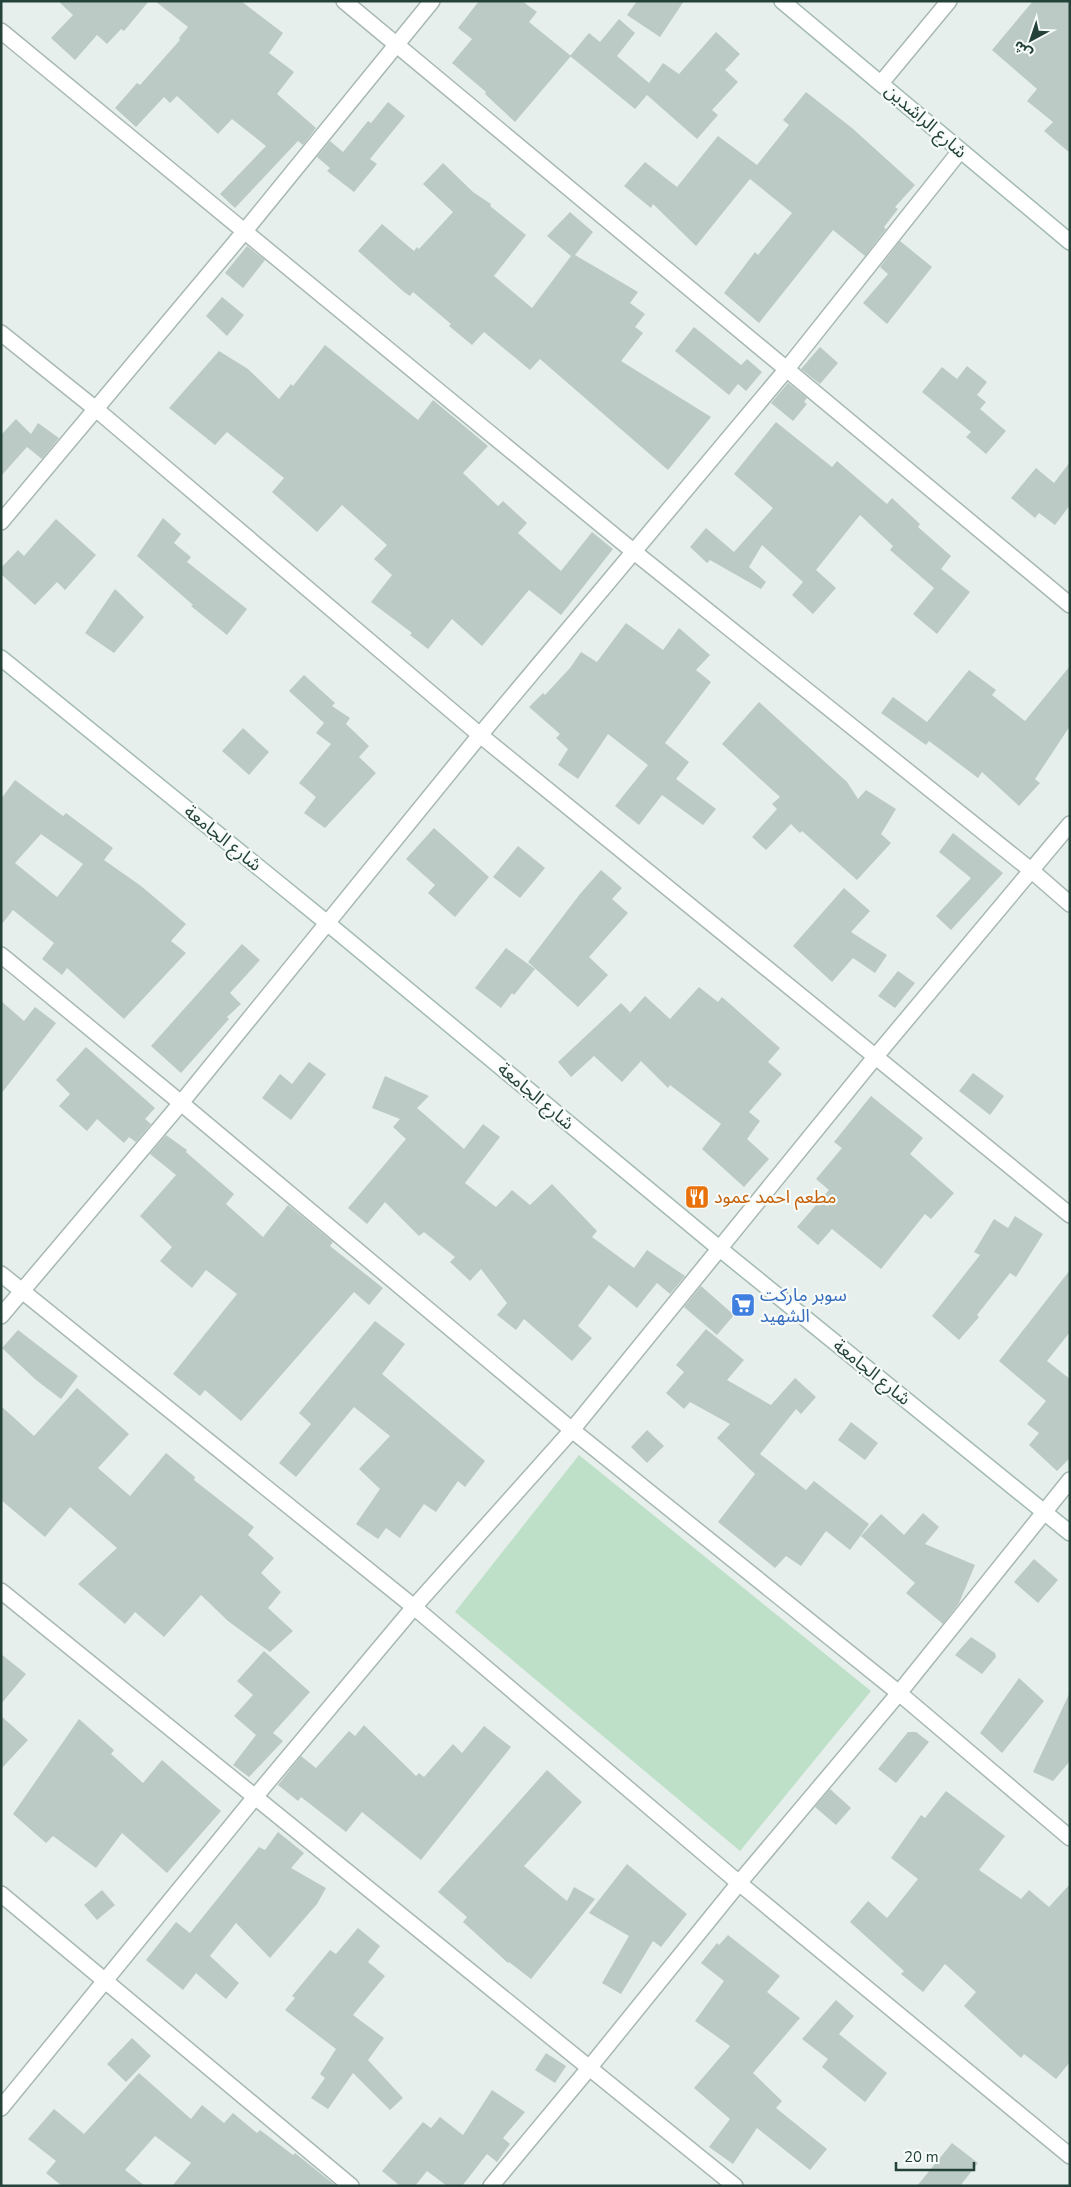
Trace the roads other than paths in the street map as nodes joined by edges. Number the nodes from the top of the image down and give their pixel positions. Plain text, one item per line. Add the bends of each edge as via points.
1 (344, 1) edge
2 (432, 1) edge
3 (782, 1) edge
4 (949, 1) edge
5 (1, 31) edge
6 (396, 44) junction
7 (881, 83) junction
8 (960, 151) junction
9 (244, 232) junction
10 (1070, 242) edge
11 (1, 333) edge
12 (786, 370) junction
13 (97, 410) junction
14 (1, 522) edge
15 (633, 551) junction
16 (1070, 605) edge
17 (1, 658) edge
18 (480, 735) junction
19 (1070, 824) edge
20 (1032, 871) junction
21 (1070, 904) edge
22 (326, 922) junction
23 (1, 955) edge
24 (876, 1056) junction
25 (181, 1103) junction
26 (1070, 1215) edge
27 (720, 1249) junction
28 (1, 1274) edge
29 (22, 1291) junction
30 (1, 1316) edge
31 (572, 1430) junction
32 (1070, 1480) edge
33 (1044, 1512) junction
34 (1070, 1534) edge
35 (1, 1591) edge
36 (414, 1607) junction
37 (899, 1693) junction
38 (255, 1797) junction
39 (1070, 1838) edge
40 (739, 1883) junction
41 (1, 1894) edge
42 (105, 1982) junction
43 (590, 2067) junction
44 (1, 2108) edge
45 (1070, 2156) edge
46 (350, 2186) edge
47 (491, 2186) edge
48 (736, 2186) edge

1 - 6 street
2 - 6 street
3 - 7 street, شارع الراشدين
4 - 7 street
5 - 9 street
6 - 9 street
6 - 12 street
7 - 8 street, شارع الراشدين
8 - 10 street, شارع الراشدين
8 - 12 street
9 - 13 street
9 - 15 street
11 - 13 street
12 - 15 street
12 - 16 street
13 - 14 street
13 - 18 street
15 - 18 street
15 - 20 street
17 - 22 street, شارع الجامعة
18 - 22 street
18 - 24 street
19 - 20 street
20 - 21 street
20 - 24 street
22 - 25 street
22 - 27 street, شارع الجامعة
23 - 25 street
24 - 26 street
24 - 27 street
25 - 29 street
25 - 31 street
27 - 31 street
27 - 33 street, شارع الجامعة
28 - 29 street
29 - 30 street
29 - 36 street
31 - 36 street
31 - 37 street
32 - 33 street
33 - 34 street, شارع الجامعة
33 - 37 street
35 - 38 street
36 - 38 street
36 - 40 street
37 - 39 street
37 - 40 street
38 - 42 street
38 - 43 street
40 - 43 street
40 - 45 street
41 - 42 street
42 - 44 street
42 - 46 street
43 - 47 street
43 - 48 street

